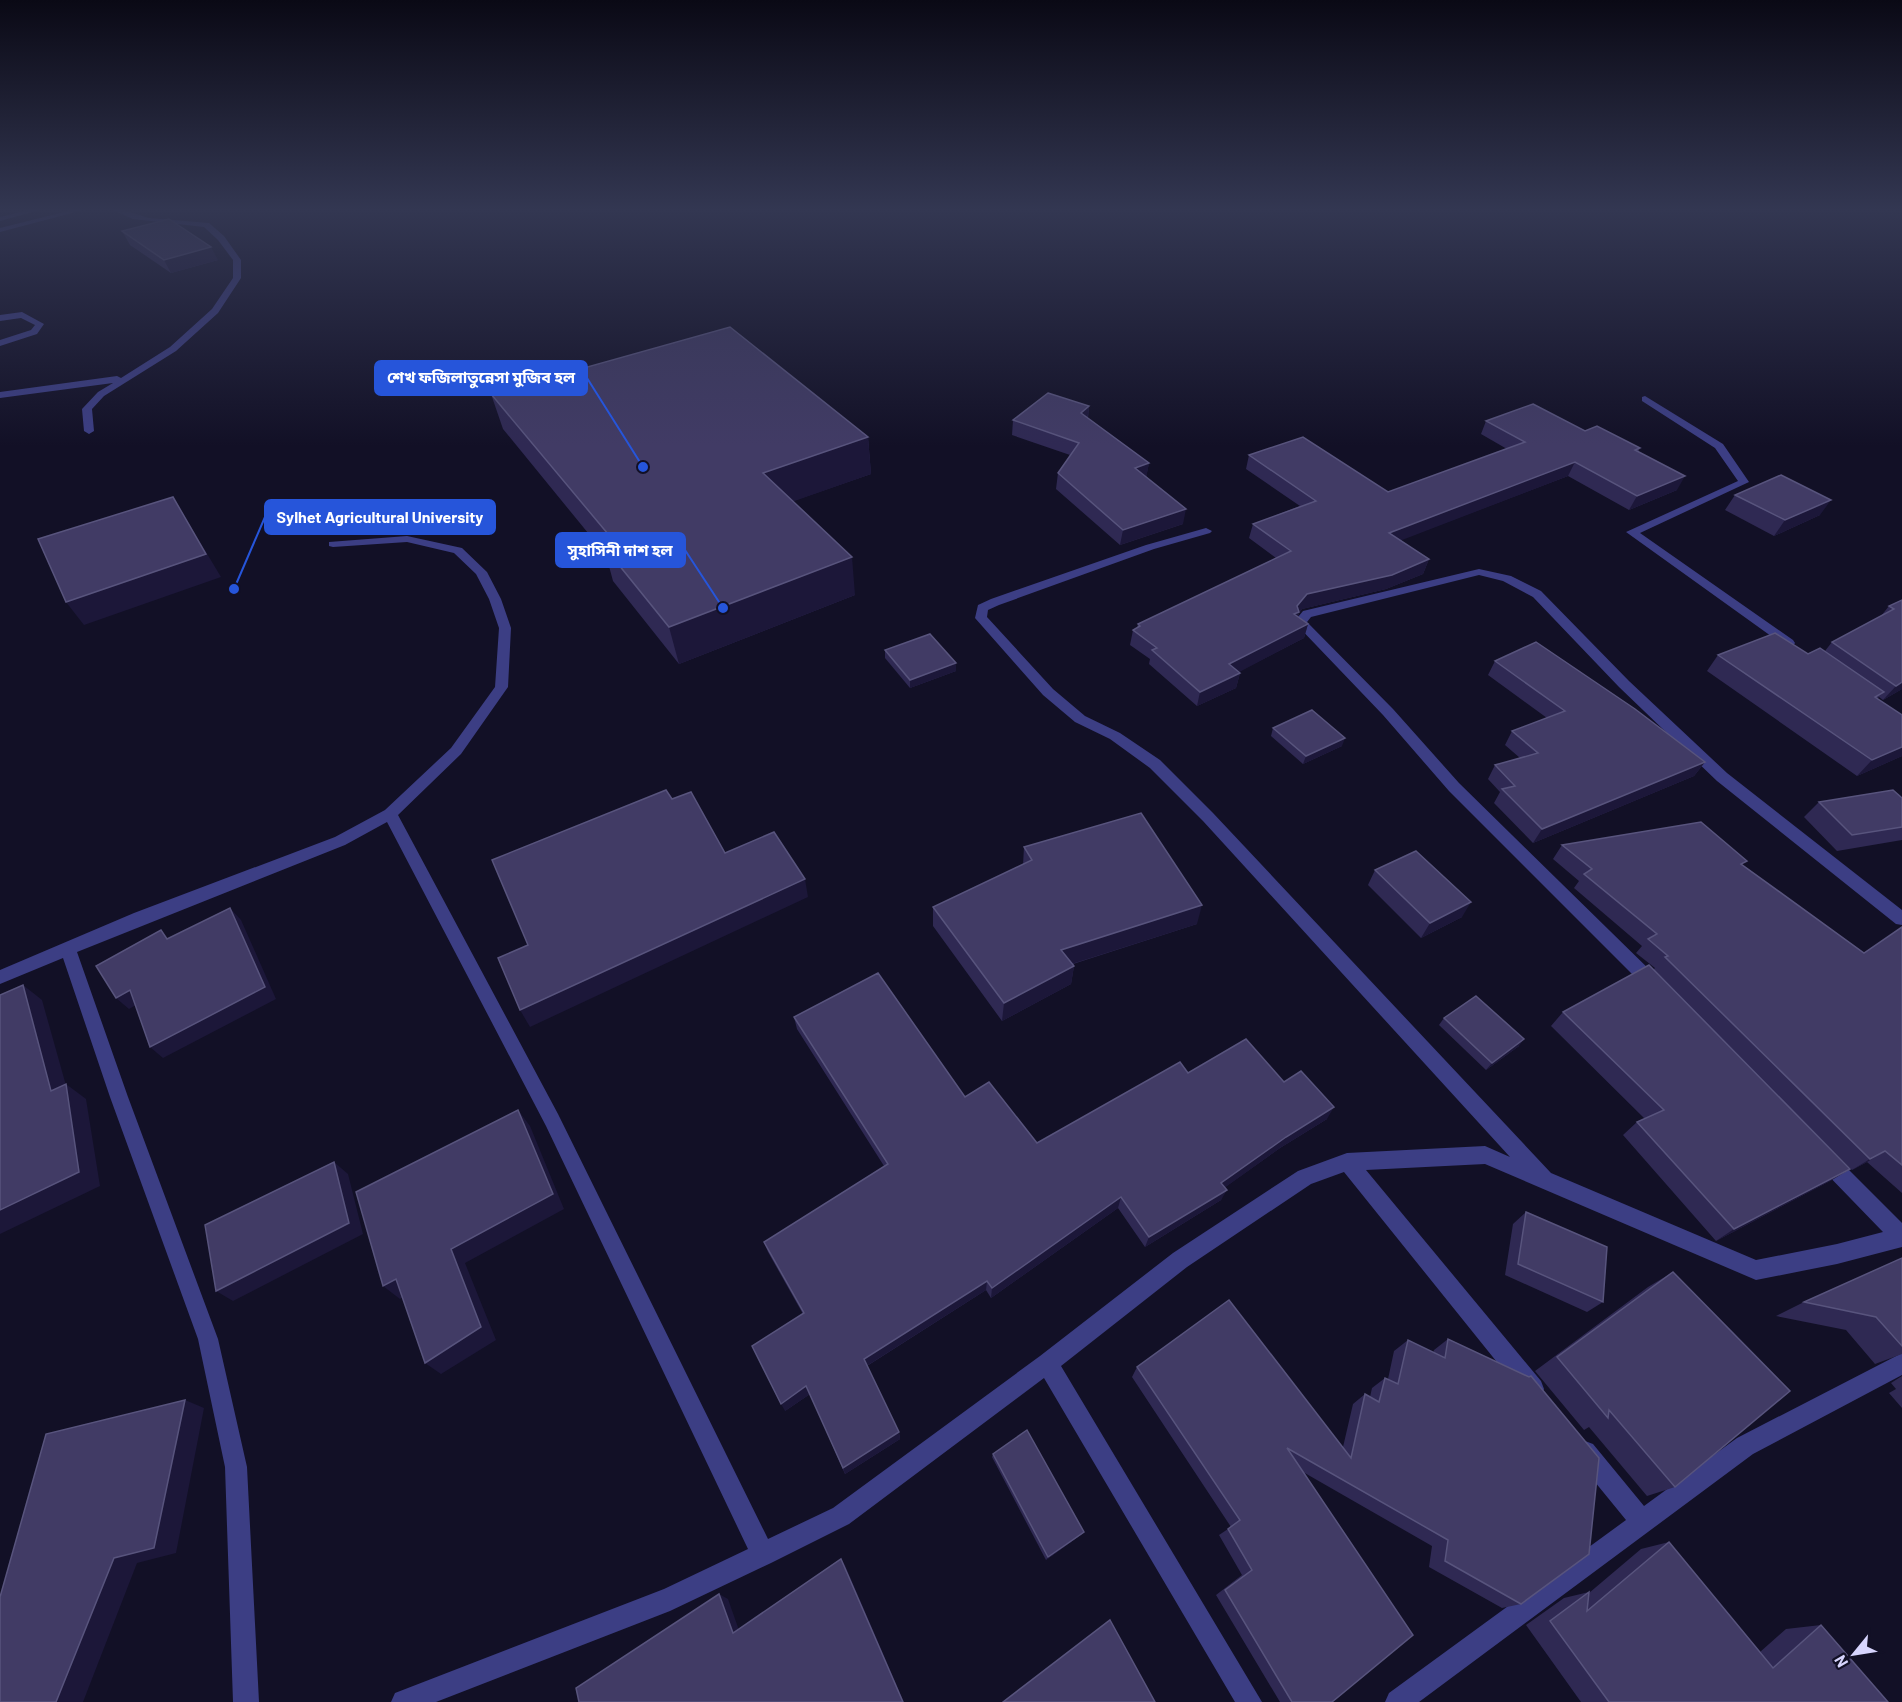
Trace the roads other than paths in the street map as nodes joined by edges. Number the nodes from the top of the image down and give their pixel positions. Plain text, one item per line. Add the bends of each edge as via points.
1 (231, 287) edge
2 (0, 318) edge
3 (0, 343) edge
4 (126, 377) junction
5 (0, 395) edge
6 (1645, 399) dead end
7 (89, 431) dead end
8 (1206, 531) dead end
9 (333, 544) dead end
10 (1796, 648) edge
11 (390, 814) junction
12 (1902, 919) edge
13 (68, 949) junction
14 (0, 977) edge
15 (1663, 994) edge
16 (1819, 1153) edge
17 (1347, 1162) junction
18 (1547, 1182) junction
19 (1902, 1237) edge
20 (1047, 1363) junction
21 (1902, 1364) edge
22 (1544, 1402) edge
23 (1574, 1439) edge
24 (1642, 1522) junction
25 (763, 1555) junction
26 (246, 1702) edge
27 (404, 1702) edge
28 (1249, 1702) edge
29 (1398, 1702) edge

1 - 4 street via 215,311 173,350
2 - 3 street via 22,315 40,324 34,332
4 - 5 street
4 - 7 street via 87,409
6 - 10 street via 1719,446 1744,482 1632,532
8 - 18 street via 995,602 982,608 981,618 1048,692 1080,719 1115,736 1155,764
9 - 11 street via 407,539 458,550 481,572 505,628 501,687 456,751
11 - 13 street via 340,842
11 - 25 street via 552,1120
12 - 15 street via 1722,777 1624,684 1538,594 1508,578 1479,572 1306,614 1300,622 1454,787
13 - 14 street
13 - 26 street via 208,1339 236,1467
16 - 19 street
17 - 18 street via 1485,1155
17 - 20 street via 1305,1177 1226,1228
17 - 22 street
18 - 19 street via 1755,1270
20 - 25 street via 841,1516
20 - 28 street
21 - 24 street via 1745,1446
23 - 24 street
24 - 29 street
25 - 27 street via 670,1599

